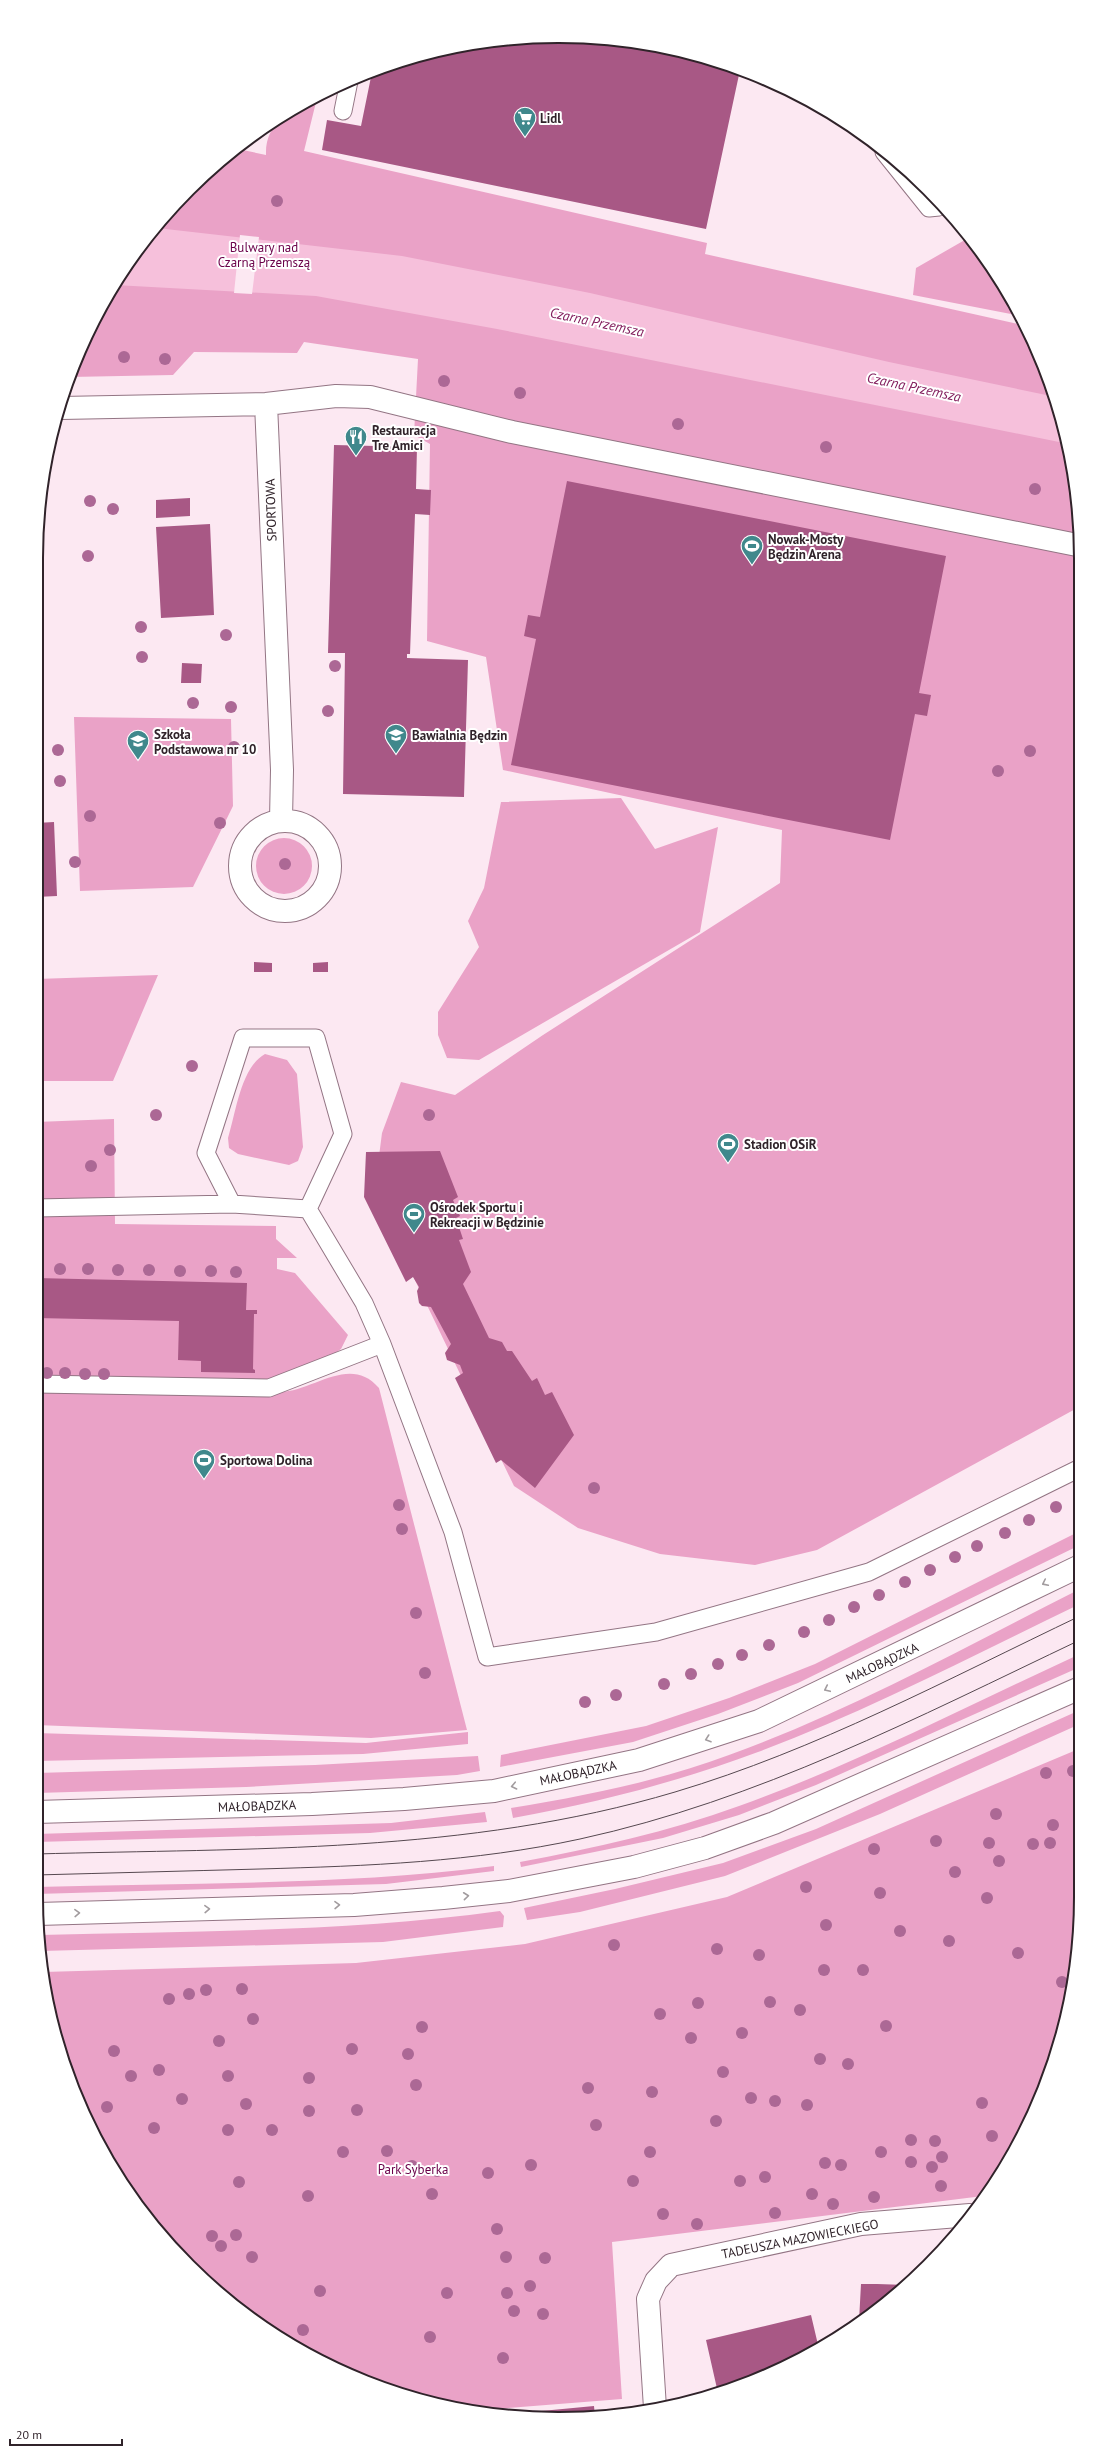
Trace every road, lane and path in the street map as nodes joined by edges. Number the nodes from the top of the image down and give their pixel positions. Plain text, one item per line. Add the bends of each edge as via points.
1 (348, 88) edge
2 (343, 111) dead end
3 (903, 175) edge
4 (935, 207) edge
5 (266, 404) junction
6 (66, 408) edge
7 (1074, 544) edge
8 (281, 820) junction
9 (232, 1204) junction
10 (43, 1208) edge
11 (308, 1209) junction
12 (382, 1344) junction
13 (43, 1384) edge
14 (1074, 1471) edge
15 (1074, 1569) edge
16 (1074, 1691) edge
17 (43, 1812) edge
18 (44, 1914) edge
19 (963, 2215) edge
20 (655, 2403) edge

1 - 2 lane
3 - 4 lane via 929,208
5 - 6 street
5 - 7 street via 336,396 370,397 512,432
5 - 8 street, SPORTOWA via 282,770
8 - 8 street via 255,831 240,855 242,883 259,905 286,913 314,903 329,879 328,850 309,827
9 - 10 lane
9 - 11 lane
9 - 11 lane via 206,1153 243,1038 316,1038 343,1134
11 - 12 lane via 364,1302
12 - 13 lane via 269,1388
12 - 14 lane via 453,1532 487,1657 656,1632 869,1572
15 -> 17 street, MAŁOBĄDZKA via 759,1721 639,1760 494,1790 404,1799
18 -> 16 street via 354,1905 436,1899 509,1891 634,1867 705,1848 774,1823
19 - 20 street, TADEUSZA MAZOWIECKIEGO via 861,2224 671,2265 656,2280 648,2299

